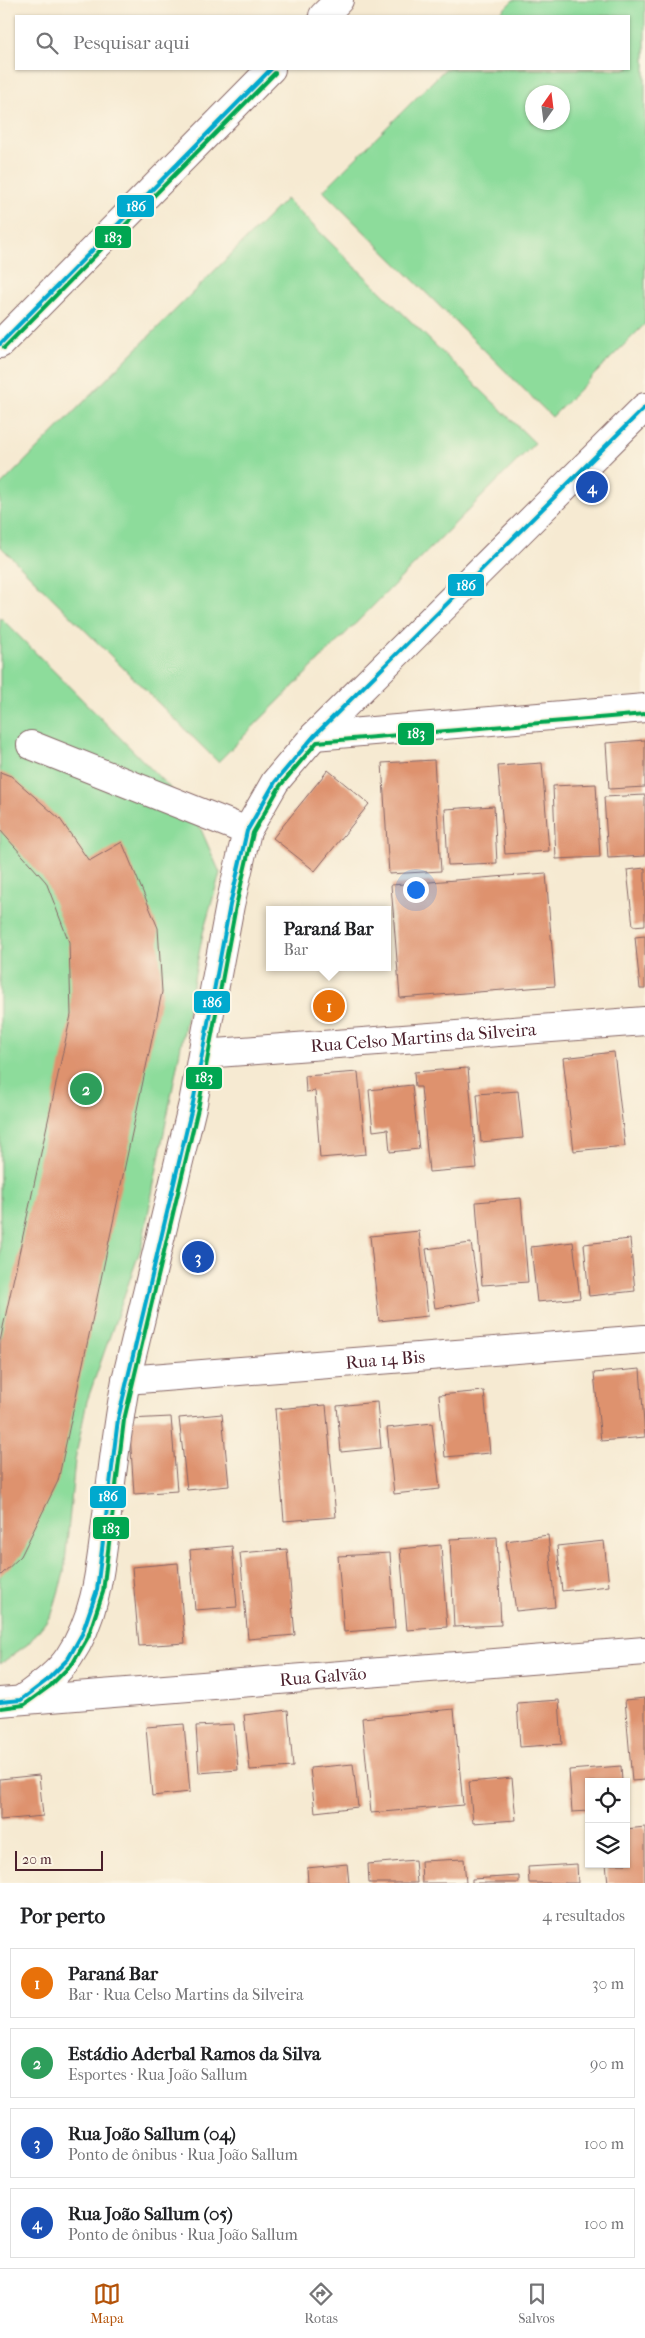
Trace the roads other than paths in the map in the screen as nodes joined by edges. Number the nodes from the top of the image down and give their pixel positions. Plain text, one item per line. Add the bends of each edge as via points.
1 (339, 0) edge
2 (324, 15) edge
3 (270, 70) edge
4 (0, 344) edge
5 (645, 406) edge
6 (645, 708) edge
7 (314, 736) junction
8 (32, 745) dead end
9 (247, 831) junction
10 (645, 1021) edge
11 (202, 1054) junction
12 (645, 1339) edge
13 (126, 1380) junction
14 (645, 1651) edge
15 (10, 1701) edge

1 - 2 street
3 - 4 street
5 - 7 street
6 - 7 street
7 - 9 street via 275,782
8 - 9 street
9 - 11 street
10 - 11 street, Rua Celso Martins da Silveira
11 - 13 street
12 - 13 street, Rua 14 Bis
13 - 15 street via 118,1419 97,1590 82,1634 68,1659 46,1681
14 - 15 street, Rua Galvão

